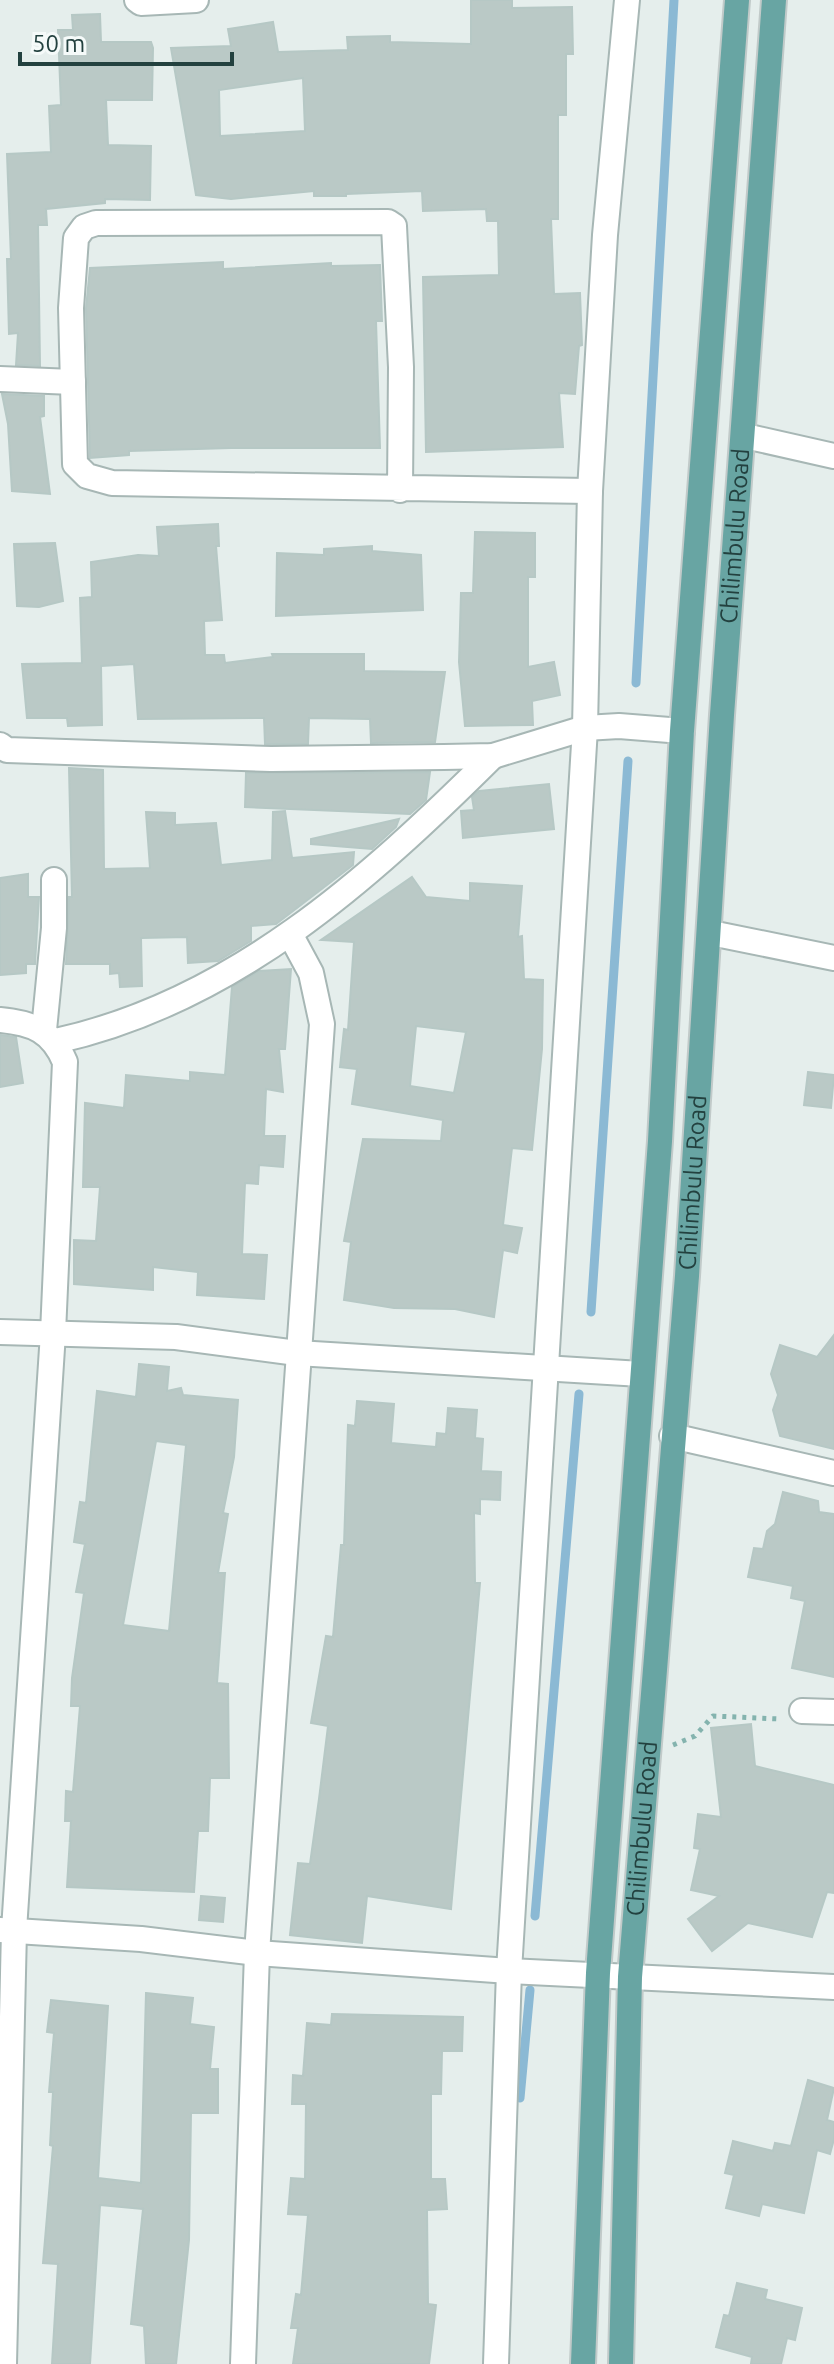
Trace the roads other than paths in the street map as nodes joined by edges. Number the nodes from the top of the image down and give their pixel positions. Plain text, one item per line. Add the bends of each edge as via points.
1 (137, 0) edge
2 (196, 0) edge
3 (627, 0) edge
4 (737, 0) edge
5 (774, 0) edge
6 (0, 379) edge
7 (73, 382) junction
8 (745, 436) junction
9 (834, 456) edge
10 (400, 490) junction
11 (590, 491) junction
12 (585, 728) junction
13 (682, 731) junction
14 (0, 745) edge
15 (493, 756) junction
16 (54, 880) dead end
17 (711, 933) junction
18 (290, 934) junction
19 (834, 958) edge
20 (0, 1020) edge
21 (50, 1036) junction
22 (0, 1332) edge
23 (53, 1333) junction
24 (297, 1353) junction
25 (543, 1368) junction
26 (641, 1374) junction
27 (672, 1436) junction
28 (834, 1473) edge
29 (802, 1711) road end
30 (834, 1712) edge
31 (7, 1930) edge
32 (257, 1953) junction
33 (509, 1971) junction
34 (598, 1973) junction
35 (630, 1977) junction
36 (834, 1987) edge
37 (4, 2364) edge
38 (243, 2364) edge
39 (496, 2364) edge
40 (583, 2364) edge
41 (621, 2364) edge

1 - 2 street
3 - 11 street via 605,235
4 - 13 main road, Chilimbulu Road
5 - 8 main road, Chilimbulu Road
6 - 7 street
7 - 10 street via 75,464 87,476 112,483
7 - 10 street via 71,308 76,238 84,227 388,222 397,232
8 - 9 street
8 - 17 main road, Chilimbulu Road
10 - 11 street
11 - 12 street
12 - 13 street
12 - 15 street
12 - 25 street
13 - 26 main road, Chilimbulu Road via 660,1141
14 - 15 street via 7,750 271,759
15 - 18 street via 414,834
16 - 21 street
17 - 19 street
17 - 27 main road, Chilimbulu Road
18 - 21 street via 217,981 140,1018
18 - 24 street via 311,973 322,1024
20 - 21 street
21 - 23 street via 65,1062
22 - 23 street
23 - 24 street via 176,1337
23 - 31 street
24 - 25 street
24 - 32 street
25 - 26 street
25 - 33 street
26 - 34 main road, Chilimbulu Road
27 - 28 street
27 - 35 main road, Chilimbulu Road
29 - 30 street
31 - 32 street
31 - 37 street
32 - 33 street
32 - 38 street
33 - 34 street
33 - 39 street
34 - 35 street
34 - 40 main road, Chilimbulu Road
35 - 36 street
35 - 41 main road, Chilimbulu Road

